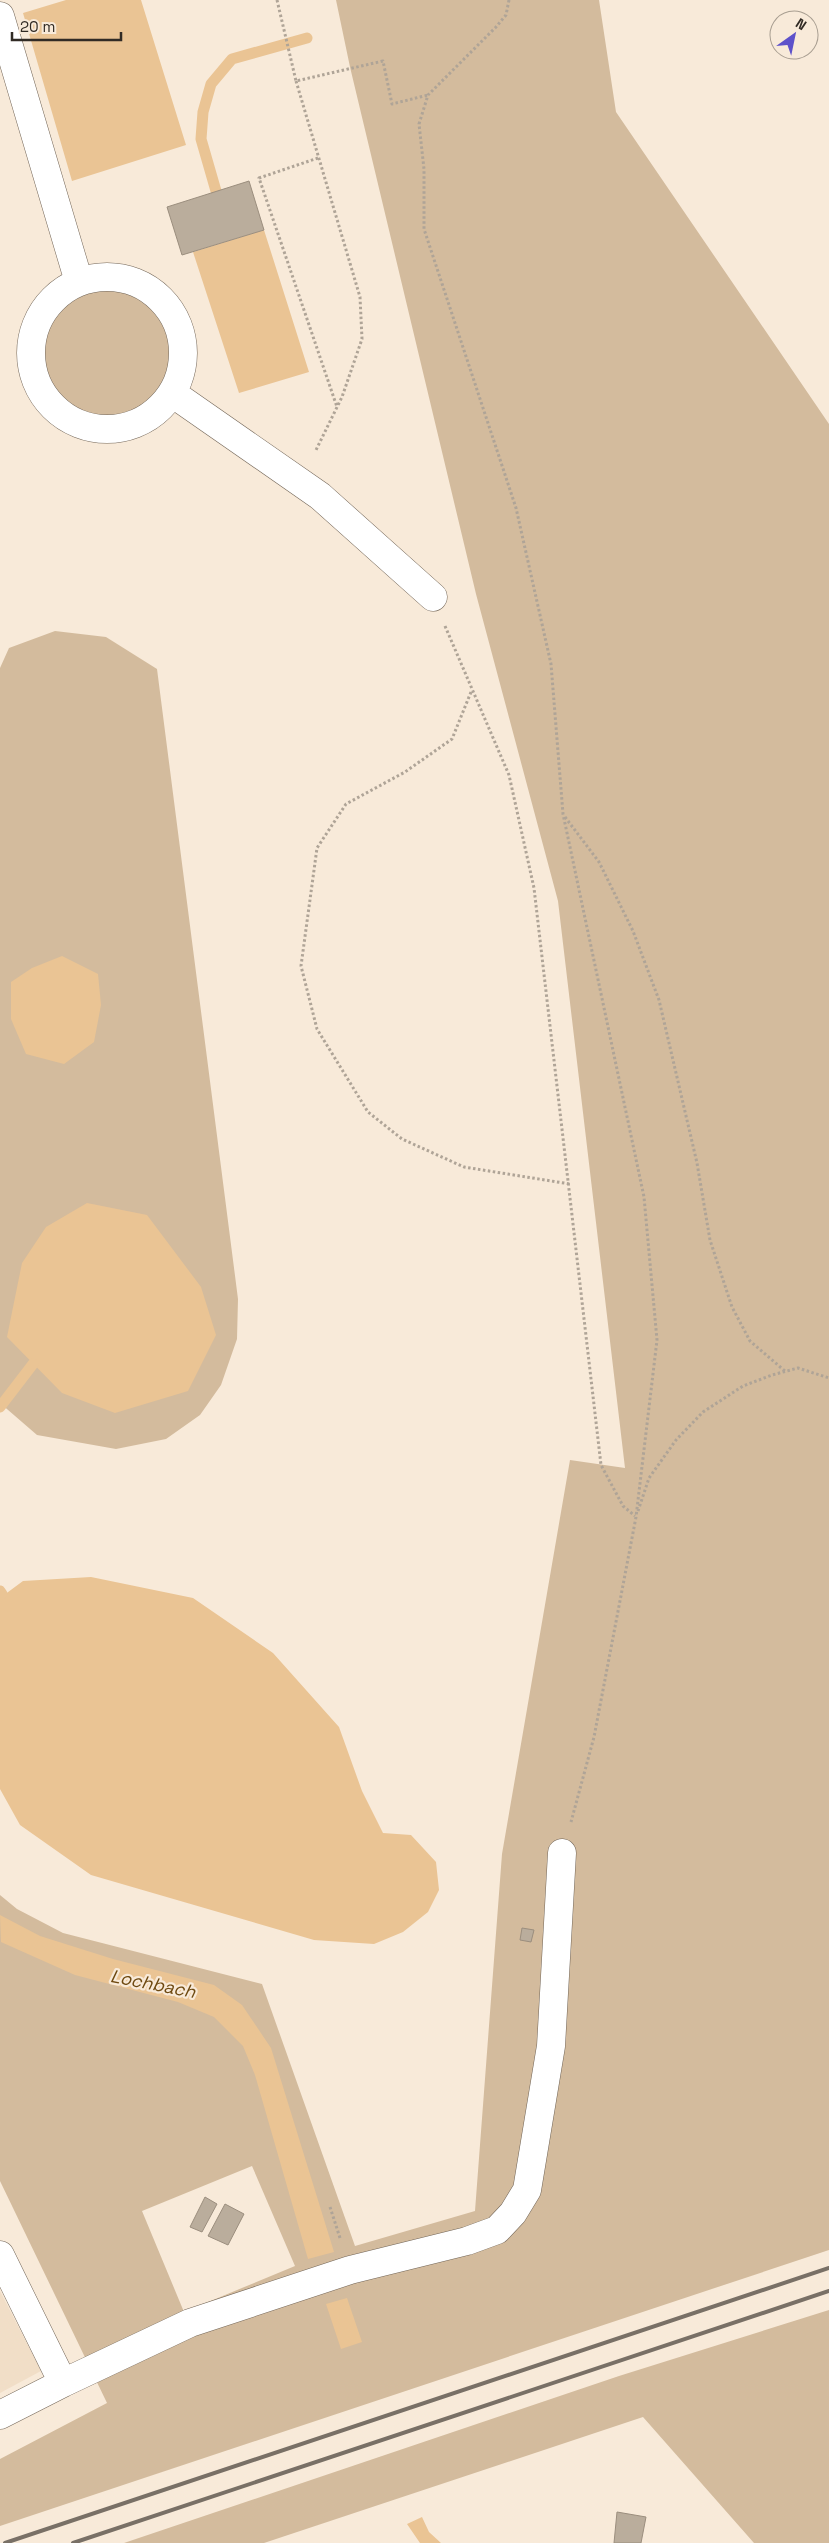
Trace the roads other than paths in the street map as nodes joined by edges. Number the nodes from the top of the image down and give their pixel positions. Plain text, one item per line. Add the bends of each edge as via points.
1 (0, 16) edge
2 (79, 282) junction
3 (172, 394) junction
4 (433, 596) road end
5 (562, 1854) road end
6 (0, 2255) edge
7 (63, 2383) junction
8 (0, 2415) edge

1 - 2 street
2 - 3 street via 102,277 126,279 148,288 165,304 178,324 183,348 181,371
2 - 3 street via 58,294 42,312 33,333 31,357 36,381 48,401 66,417 88,426 112,429 135,424 156,412
3 - 4 street via 320,496
5 - 7 street via 551,2046 527,2190 513,2213 496,2230 467,2241 350,2270 190,2323
6 - 7 street
7 - 8 street

